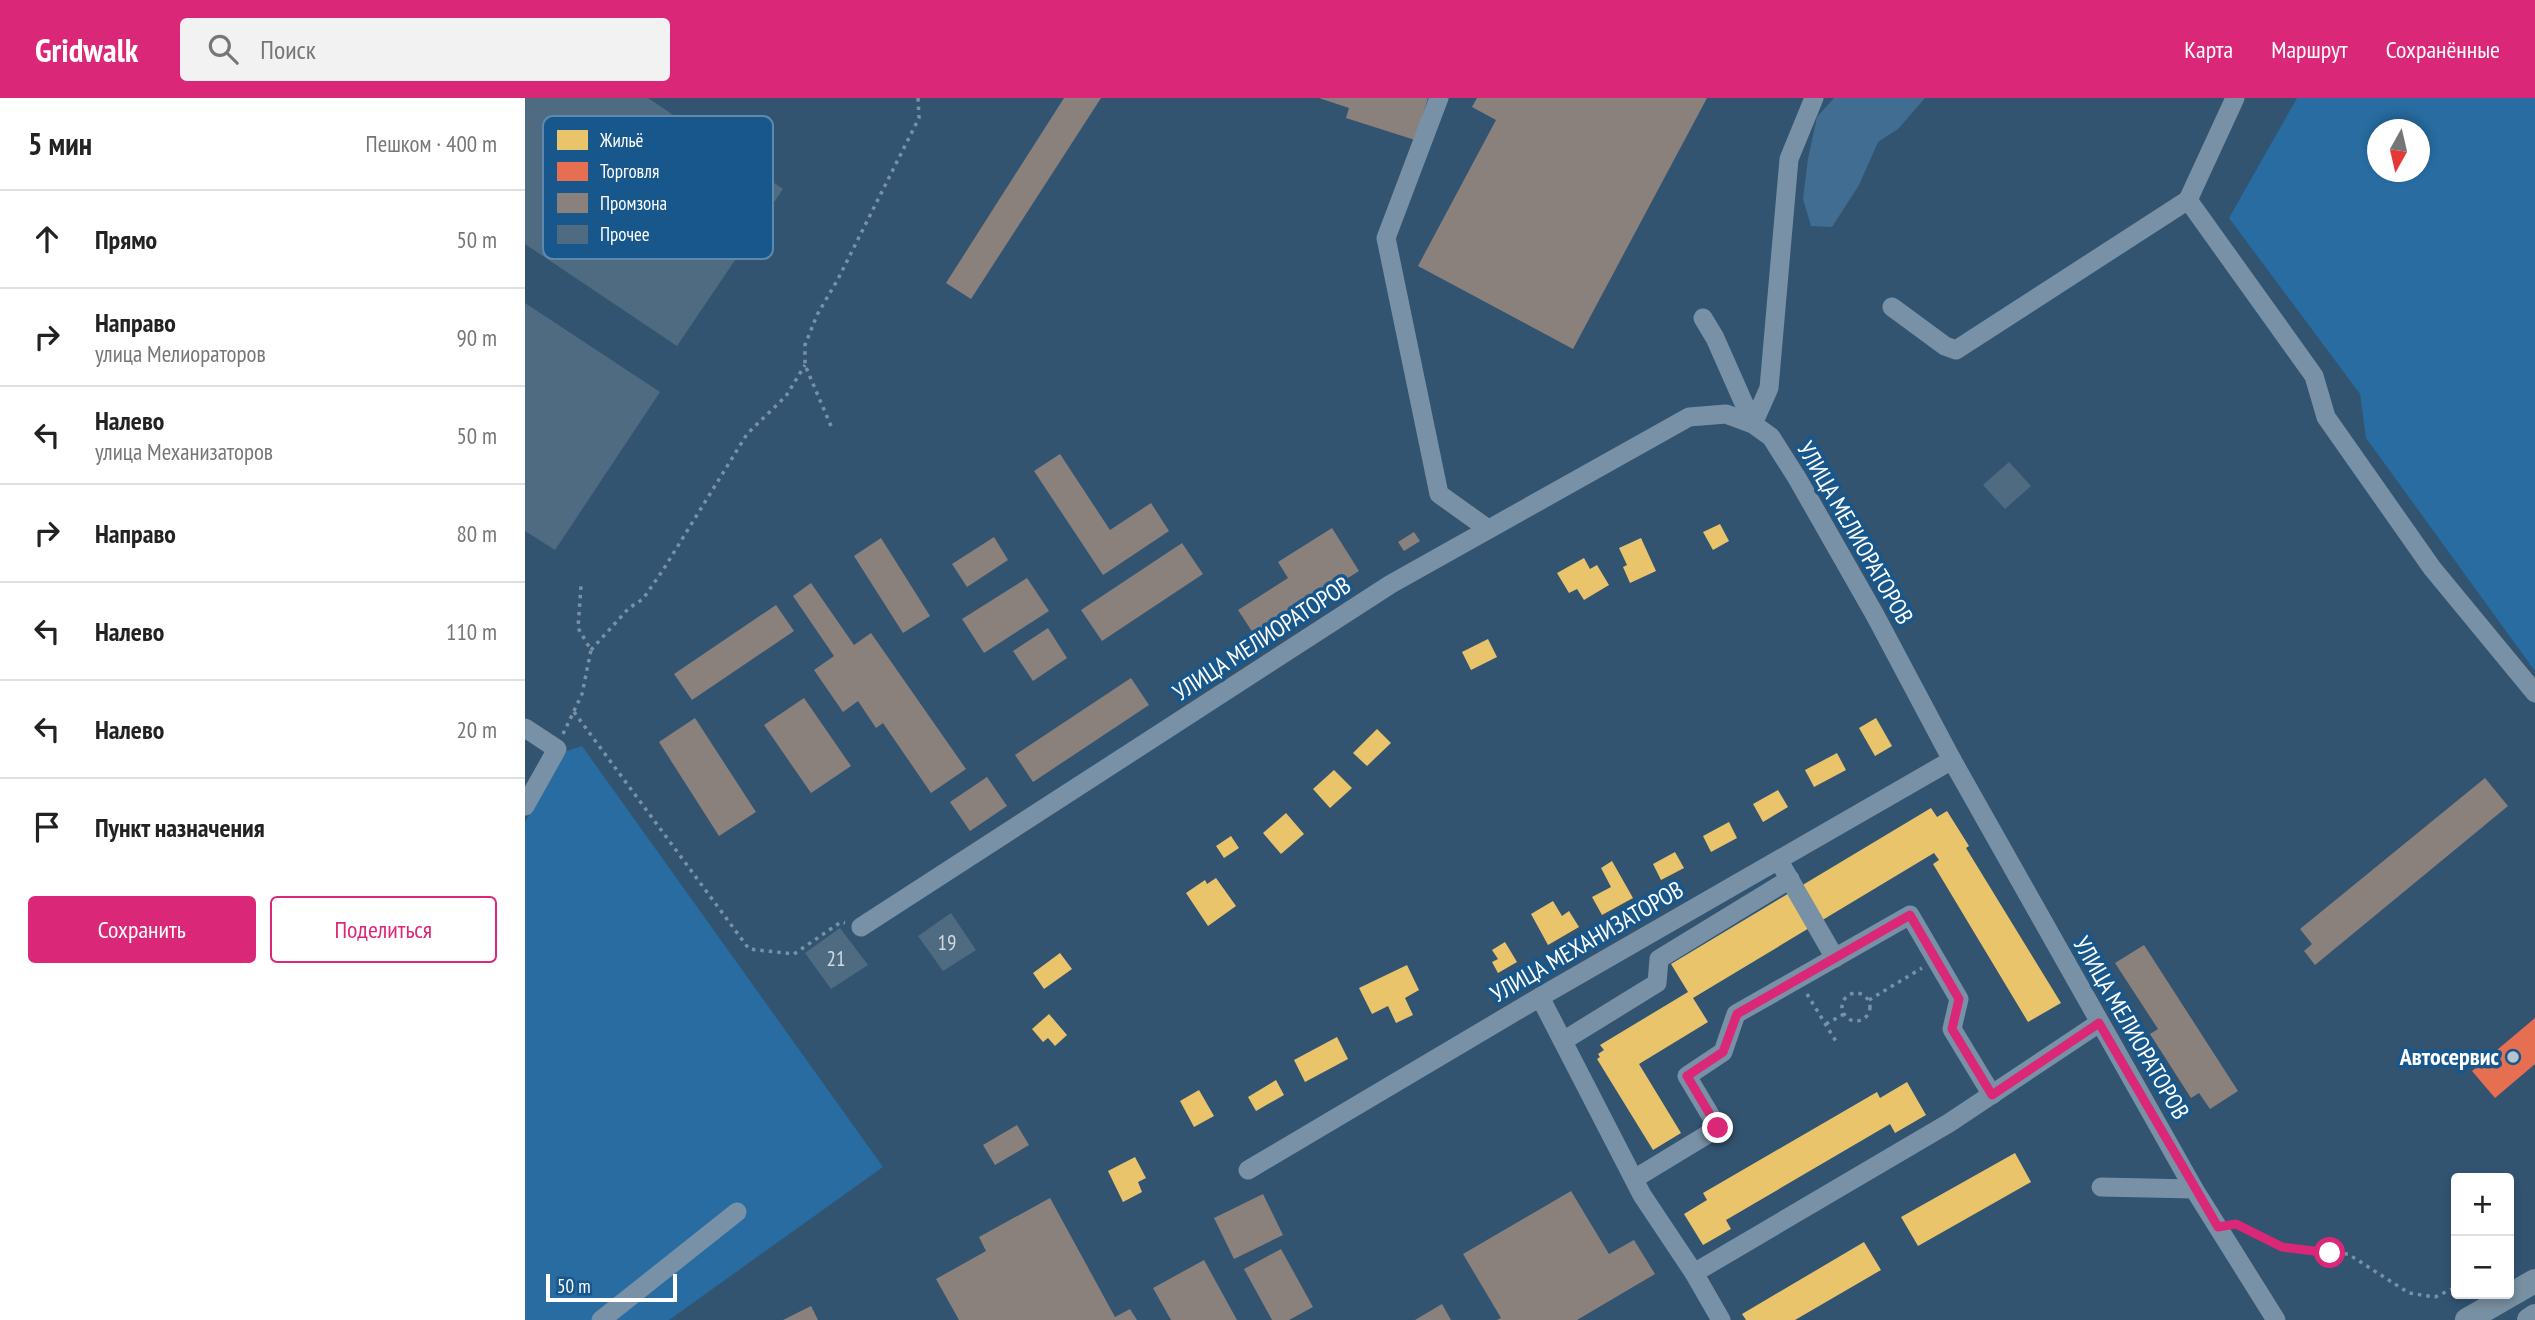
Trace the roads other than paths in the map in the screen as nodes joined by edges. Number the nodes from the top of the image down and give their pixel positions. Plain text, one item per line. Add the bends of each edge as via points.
1 (1439, 98) edge
2 (1814, 98) edge
3 (2235, 98) edge
4 (2188, 200) junction
5 (1892, 307) dead end
6 (1703, 318) dead end
7 (1753, 424) junction
8 (1488, 529) junction
9 (2535, 693) edge
10 (525, 728) edge
11 (1952, 760) junction
12 (525, 806) edge
13 (1779, 859) junction
14 (1790, 879) junction
15 (861, 927) road end
16 (1835, 958) junction
17 (1541, 997) junction
18 (2099, 1023) junction
19 (1563, 1041) junction
20 (1992, 1095) junction
21 (1248, 1170) dead end
22 (1634, 1179) junction
23 (2101, 1187) dead end
24 (2194, 1189) junction
25 (737, 1212) dead end
26 (1694, 1273) junction
27 (2535, 1281) edge
28 (2535, 1316) edge
29 (601, 1320) edge
30 (1721, 1320) edge
31 (2276, 1320) edge
32 (2467, 1320) edge
33 (2529, 1320) edge

1 - 8 street via 1386,238 1439,494
2 - 7 street via 1789,159 1769,388
3 - 4 street
4 - 5 street via 1956,350
4 - 9 street via 2313,376 2326,417 2432,568
6 - 7 street
7 - 8 street, УЛИЦА МЕЛИОРАТОРОВ via 1726,414 1689,417
7 - 11 street, УЛИЦА МЕЛИОРАТОРОВ via 1771,437 1797,478
8 - 15 street, УЛИЦА МЕЛИОРАТОРОВ via 1391,584
10 - 12 street via 557,749
11 - 13 street, УЛИЦА МЕХАНИЗАТОРОВ
11 - 18 street, УЛИЦА МЕЛИОРАТОРОВ
13 - 14 street
13 - 17 street, УЛИЦА МЕХАНИЗАТОРОВ
14 - 16 street
14 - 19 street via 1659,959 1657,983
16 - 20 street via 1910,915 1959,999 1952,1029
16 - 22 street via 1737,1014 1723,1052 1687,1076 1718,1128
17 - 19 street
17 - 21 street, УЛИЦА МЕХАНИЗАТОРОВ
18 - 20 street
18 - 24 street, УЛИЦА МЕЛИОРАТОРОВ
19 - 22 street
20 - 26 street
22 - 26 street
23 - 24 street
24 - 31 street, УЛИЦА МЕЛИОРАТОРОВ
25 - 29 street
26 - 30 street
27 - 32 main road
28 - 33 main road

